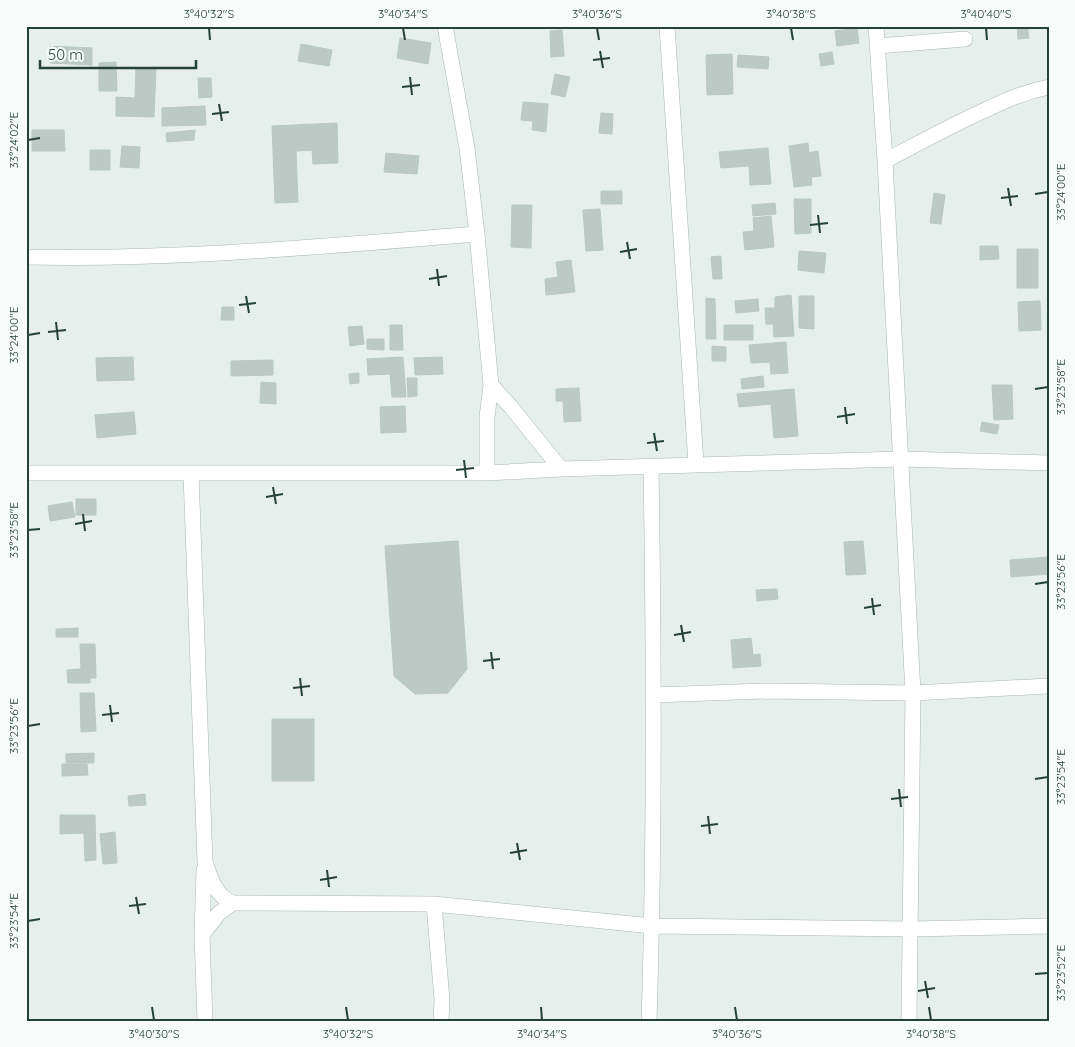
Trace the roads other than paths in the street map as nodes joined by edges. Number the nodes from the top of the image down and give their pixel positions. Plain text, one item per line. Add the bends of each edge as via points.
1 (445, 26) edge
2 (667, 26) edge
3 (876, 26) edge
4 (965, 39) dead end
5 (877, 46) junction
6 (1049, 87) edge
7 (885, 161) junction
8 (477, 234) junction
9 (26, 257) edge
10 (491, 385) junction
11 (901, 459) junction
12 (1049, 463) edge
13 (696, 464) junction
14 (651, 467) junction
15 (561, 469) junction
16 (26, 473) edge
17 (191, 473) junction
18 (488, 473) junction
19 (1049, 686) edge
20 (913, 693) junction
21 (654, 695) junction
22 (205, 862) junction
23 (233, 903) junction
24 (434, 904) junction
25 (652, 926) junction
26 (1049, 926) edge
27 (911, 929) junction
28 (202, 935) junction
29 (205, 1021) edge
30 (441, 1021) edge
31 (650, 1021) edge
32 (909, 1021) edge

1 - 8 street via 467,148
2 - 13 street
3 - 5 street
4 - 5 street
5 - 7 street
6 - 7 street via 1023,93 945,128
7 - 11 street
8 - 9 street via 250,252
8 - 10 street
10 - 15 street
10 - 18 street via 487,417
11 - 12 street
11 - 13 street
11 - 20 street
13 - 14 street
14 - 15 street
14 - 21 street
15 - 18 street
16 - 17 street
17 - 18 street
17 - 22 street
19 - 20 street
20 - 21 street via 767,691
20 - 27 street
21 - 25 street
22 - 23 street via 215,888
22 - 28 street
23 - 24 street
23 - 28 street
24 - 25 street
24 - 30 street
25 - 27 street
25 - 31 street
26 - 27 street
27 - 32 street
28 - 29 street

